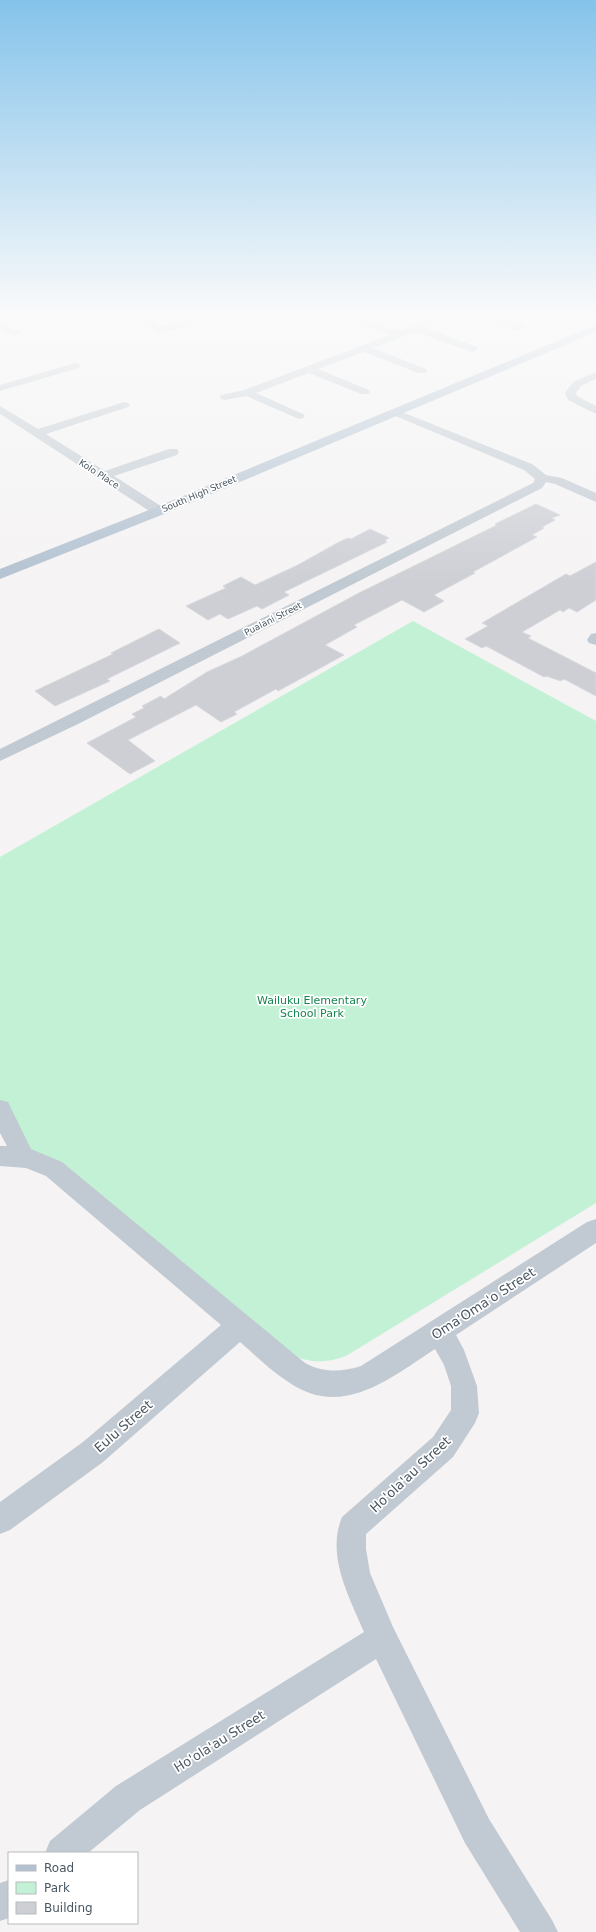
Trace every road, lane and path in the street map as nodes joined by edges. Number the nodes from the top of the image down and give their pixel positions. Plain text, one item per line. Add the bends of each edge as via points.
1 (271, 403) edge
2 (420, 403) edge
3 (582, 403) edge
4 (124, 405) dead end
5 (0, 409) edge
6 (596, 411) edge
7 (397, 413) junction
8 (299, 416) dead end
9 (36, 434) junction
10 (173, 452) dead end
11 (103, 476) junction
12 (542, 478) junction
13 (596, 498) edge
14 (158, 511) junction
15 (0, 574) edge
16 (596, 637) edge
17 (596, 641) edge
18 (0, 756) edge
19 (0, 1109) edge
20 (12, 1156) edge
21 (596, 1230) edge
22 (240, 1325) junction
23 (439, 1331) junction
24 (1, 1516) edge
25 (382, 1638) junction
26 (63, 1852) edge
27 (8, 1898) edge
28 (0, 1904) edge
29 (540, 1932) edge

1 - 8 street
2 - 7 main road, South High Street
3 - 6 street
4 - 9 street
5 - 9 street, Kolo Place
7 - 12 street via 528,467
7 - 14 main road, South High Street
9 - 11 street, Kolo Place
10 - 11 street
11 - 14 street, Kolo Place
12 - 13 street via 558,481
12 - 18 street, Pualani Street via 538,485
14 - 15 main road, South High Street
16 - 17 street
19 - 20 street
20 - 22 street, Oma'Oma'o Street via 46,1164 61,1174
21 - 23 street, Oma'Oma'o Street
22 - 23 street, Oma'Oma'o Street via 296,1372 324,1384 340,1385 370,1376
22 - 24 street, Eulu Street via 93,1452
23 - 25 street, Ho'ola'au Street via 455,1360 464,1386 465,1413 443,1446 352,1527 350,1549 355,1574
25 - 26 street, Ho'ola'au Street via 128,1798
25 - 29 street, Ho'ola'au Street via 477,1831
27 - 28 street

